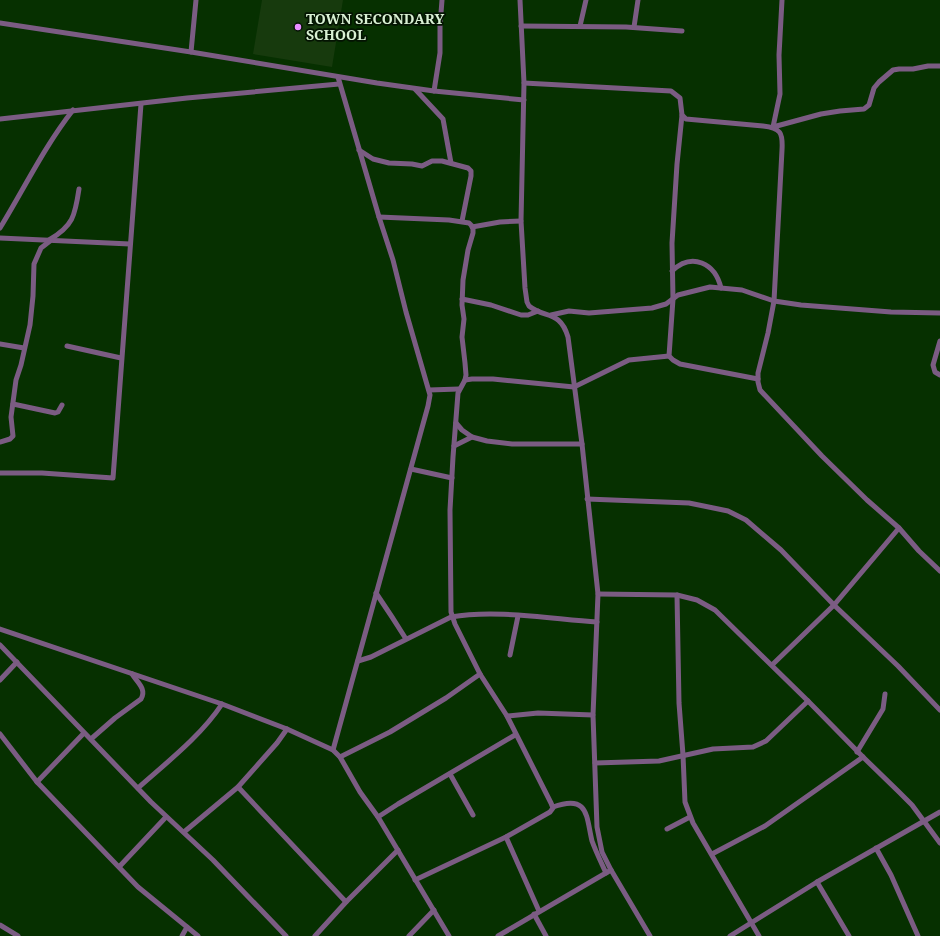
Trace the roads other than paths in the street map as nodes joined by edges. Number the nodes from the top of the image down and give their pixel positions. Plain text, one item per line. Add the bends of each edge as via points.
1 (196, 0) edge
2 (442, 0) edge
3 (520, 0) edge
4 (586, 0) edge
5 (638, 0) edge
6 (782, 0) edge
7 (0, 23) edge
8 (521, 26) junction
9 (580, 26) junction
10 (634, 27) junction
11 (682, 31) dead end
12 (190, 52) junction
13 (940, 66) edge
14 (338, 77) junction
15 (339, 84) junction
16 (524, 84) junction
17 (416, 89) junction
18 (434, 91) junction
19 (524, 100) junction
20 (141, 104) junction
21 (73, 110) junction
22 (682, 115) junction
23 (0, 119) edge
24 (773, 128) junction
25 (359, 150) junction
26 (451, 163) junction
27 (79, 189) dead end
28 (379, 217) junction
29 (462, 221) junction
30 (521, 221) junction
31 (472, 227) junction
32 (0, 228) edge
33 (0, 238) edge
34 (49, 241) junction
35 (130, 244) junction
36 (672, 271) junction
37 (721, 288) junction
38 (462, 299) junction
39 (673, 299) junction
40 (774, 301) junction
41 (538, 311) junction
42 (940, 313) edge
43 (551, 315) junction
44 (940, 341) edge
45 (0, 344) edge
46 (67, 346) dead end
47 (24, 348) junction
48 (670, 356) junction
49 (121, 358) junction
50 (940, 375) edge
51 (758, 379) junction
52 (465, 380) junction
53 (574, 387) junction
54 (459, 389) junction
55 (429, 390) junction
56 (13, 404) junction
57 (62, 405) dead end
58 (456, 423) junction
59 (472, 437) junction
60 (0, 442) edge
61 (582, 444) junction
62 (454, 446) junction
63 (411, 469) junction
64 (0, 473) edge
65 (452, 478) junction
66 (587, 499) junction
67 (899, 528) junction
68 (940, 571) edge
69 (376, 593) junction
70 (598, 594) junction
71 (677, 595) junction
72 (834, 605) junction
73 (518, 616) junction
74 (451, 617) junction
75 (597, 622) junction
76 (0, 629) edge
77 (406, 639) junction
78 (0, 645) edge
79 (510, 655) dead end
80 (358, 661) junction
81 (17, 662) junction
82 (772, 665) junction
83 (132, 674) junction
84 (480, 674) junction
85 (0, 680) edge
86 (885, 694) dead end
87 (808, 701) junction
88 (222, 704) junction
89 (940, 710) edge
90 (593, 715) junction
91 (507, 716) junction
92 (287, 729) junction
93 (84, 733) junction
94 (0, 734) edge
95 (515, 734) junction
96 (91, 740) junction
97 (333, 750) junction
98 (857, 752) junction
99 (683, 756) junction
100 (340, 757) junction
101 (863, 757) junction
102 (595, 763) junction
103 (450, 774) junction
104 (37, 782) junction
105 (238, 787) junction
106 (138, 788) junction
107 (553, 807) junction
108 (940, 812) edge
109 (473, 815) dead end
110 (166, 817) junction
111 (378, 817) junction
112 (690, 817) junction
113 (924, 821) junction
114 (666, 829) dead end
115 (184, 832) junction
116 (506, 836) junction
117 (940, 843) edge
118 (876, 848) junction
119 (398, 850) junction
120 (712, 854) junction
121 (118, 867) junction
122 (608, 871) junction
123 (415, 880) junction
124 (817, 882) junction
125 (346, 902) junction
126 (434, 910) junction
127 (536, 913) junction
128 (751, 923) junction
129 (0, 925) edge
130 (187, 926) junction
131 (18, 936) edge
132 (182, 936) edge
133 (198, 936) edge
134 (286, 936) edge
135 (315, 936) edge
136 (409, 936) edge
137 (449, 936) edge
138 (498, 936) edge
139 (546, 936) edge
140 (650, 936) edge
141 (730, 936) edge
142 (759, 936) edge
143 (849, 936) edge
144 (918, 936) edge

1 - 12 street
2 - 18 street via 440,53
3 - 8 street
4 - 9 street
5 - 10 street
6 - 24 street via 780,94
7 - 12 street
8 - 9 street
8 - 16 street
9 - 10 street
10 - 11 street
12 - 14 street
13 - 24 street via 893,70 874,88 864,109 821,114
14 - 15 street
14 - 17 street
15 - 20 street
15 - 25 street
16 - 19 street
16 - 22 street via 671,91 680,100
17 - 18 street
17 - 26 street via 443,119
18 - 19 street
19 - 30 street
20 - 21 street
20 - 35 street
21 - 23 street
21 - 32 street via 48,144
22 - 24 street via 689,120
22 - 36 street
24 - 40 street via 780,132 782,140
25 - 26 street via 373,159 389,163 422,166 434,161
25 - 28 street
26 - 29 street via 468,168 471,172
27 - 34 street via 70,223
28 - 29 street
28 - 55 street
29 - 31 street
30 - 31 street
30 - 41 street via 526,298 529,306
31 - 38 street
33 - 34 street
34 - 35 street
34 - 47 street via 40,248 34,264 32,306
35 - 49 street
36 - 37 street via 682,263 700,262 715,273
36 - 39 street
37 - 39 street via 709,287 678,295
37 - 40 street via 742,290
38 - 41 street via 521,315
38 - 52 street
39 - 43 street via 652,308 589,313 569,311
39 - 48 street
40 - 42 street via 891,312
40 - 51 street
41 - 43 street
43 - 53 street via 566,331
44 - 50 street via 933,366 935,372
45 - 47 street
46 - 49 street
47 - 56 street
48 - 51 street via 680,364
48 - 53 street via 626,361
49 - 64 street via 113,478
51 - 67 street via 763,394 867,500
52 - 53 street via 493,379
52 - 54 street
53 - 61 street
54 - 55 street
54 - 58 street
55 - 63 street via 428,406
56 - 57 street via 53,413 58,412
56 - 60 street via 10,420 13,436
58 - 59 street
58 - 62 street
59 - 61 street via 512,444
59 - 62 street
61 - 66 street
62 - 65 street
63 - 65 street
63 - 69 street
65 - 74 street
66 - 70 street
66 - 72 street via 689,504 736,514 768,538
67 - 68 street
67 - 72 street
69 - 77 street
69 - 80 street
70 - 71 street
70 - 75 street
71 - 82 street via 697,600 715,610
71 - 99 street via 679,703
72 - 82 street
72 - 89 street
73 - 74 street via 482,614
73 - 75 street
73 - 79 street
74 - 77 street
74 - 84 street
75 - 90 street
76 - 83 street
77 - 80 street
78 - 81 street
80 - 97 street
81 - 85 street
81 - 93 street
82 - 87 street
83 - 88 street
83 - 96 street via 144,690 142,699 115,718
84 - 91 street
84 - 100 street via 390,732
86 - 98 street via 883,709
87 - 98 street
87 - 99 street via 777,732 760,744
88 - 92 street
88 - 106 street via 215,715
90 - 91 street via 538,713
90 - 102 street
91 - 95 street
92 - 97 street
92 - 105 street
93 - 96 street
93 - 104 street
94 - 104 street
95 - 103 street
95 - 107 street
96 - 106 street
97 - 100 street
98 - 101 street
99 - 102 street via 659,761
99 - 112 street via 684,797
100 - 111 street
101 - 113 street
101 - 120 street via 765,826
102 - 122 street via 597,827
103 - 109 street
103 - 111 street
104 - 121 street
105 - 115 street
105 - 125 street
106 - 110 street
107 - 116 street via 550,812
107 - 122 street via 574,803 582,808 587,815 593,842
108 - 113 street
110 - 115 street
110 - 121 street
111 - 119 street
112 - 114 street
112 - 120 street
113 - 117 street
113 - 118 street
115 - 134 street
116 - 123 street
116 - 127 street
118 - 124 street
118 - 144 street
119 - 123 street
119 - 125 street
120 - 128 street
121 - 130 street via 138,887
122 - 127 street
122 - 140 street
123 - 126 street
124 - 128 street
124 - 143 street
125 - 135 street
126 - 136 street
126 - 137 street
127 - 138 street
127 - 139 street
128 - 141 street
128 - 142 street
129 - 131 street
130 - 132 street
130 - 133 street

